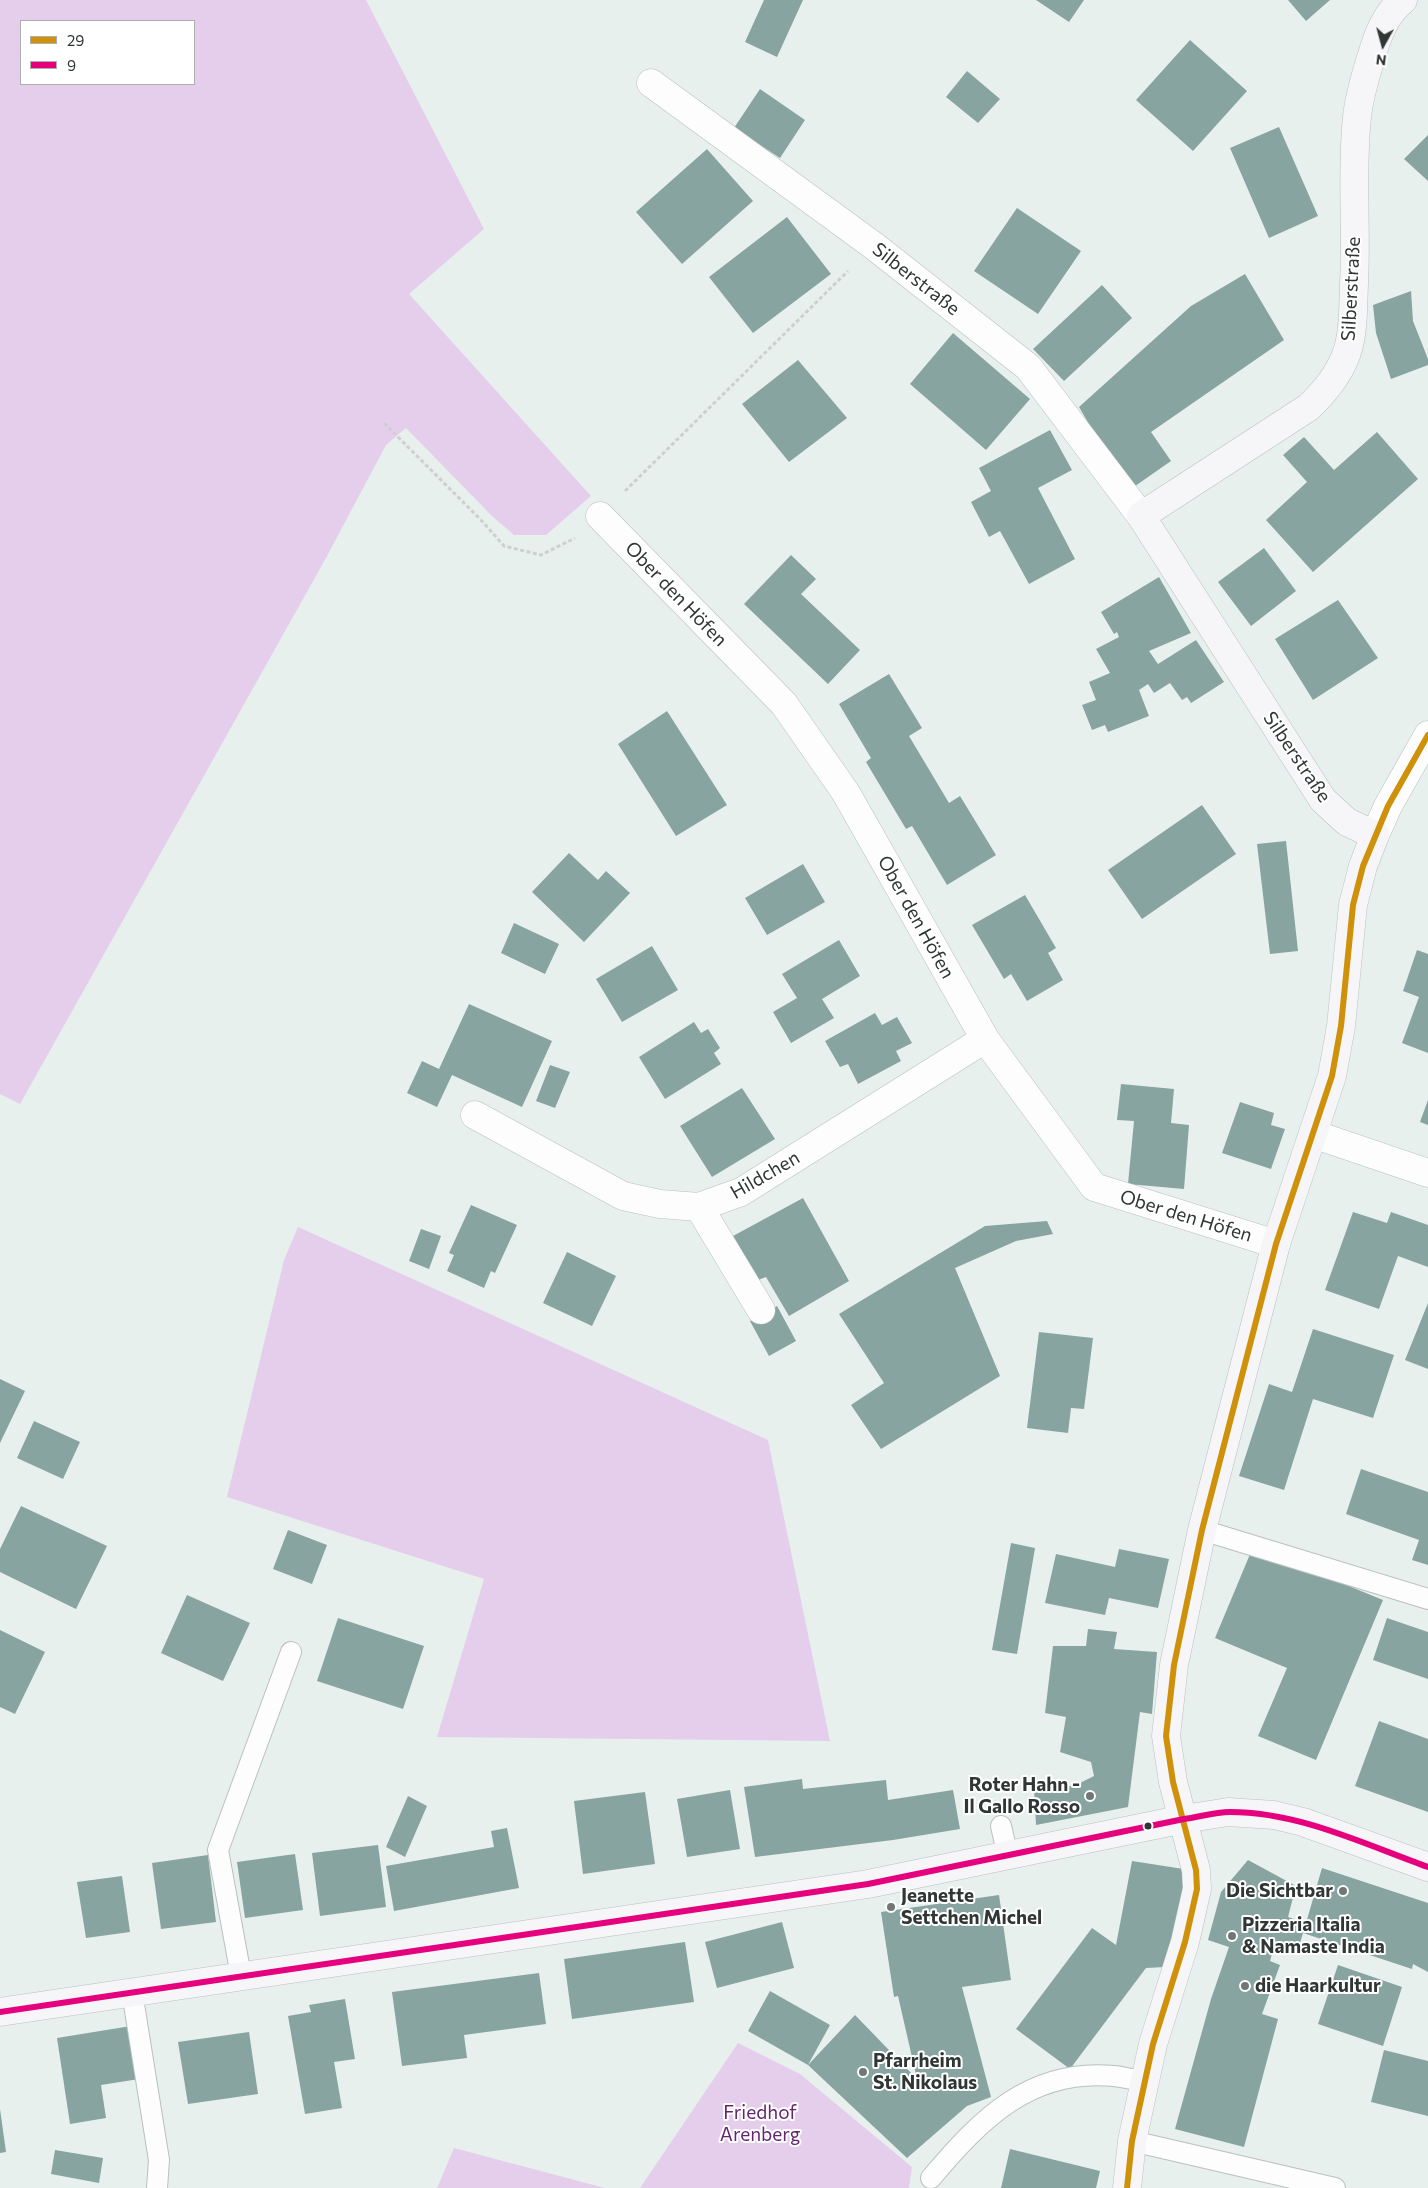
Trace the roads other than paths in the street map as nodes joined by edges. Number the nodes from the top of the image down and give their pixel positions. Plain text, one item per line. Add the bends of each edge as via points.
1 (1403, 0) edge
2 (651, 83) dead end
3 (600, 516) road end
4 (1141, 516) junction
5 (1428, 735) edge
6 (1375, 835) junction
7 (985, 1040) junction
8 (475, 1115) dead end
9 (1314, 1134) junction
10 (1428, 1173) edge
11 (699, 1207) junction
12 (1276, 1244) junction
13 (761, 1310) dead end
14 (1202, 1530) junction
15 (1428, 1599) edge
16 (291, 1652) dead end
17 (1184, 1819) junction
18 (1002, 1826) dead end
19 (1008, 1856) junction
20 (1428, 1867) edge
21 (241, 1976) junction
22 (132, 1992) junction
23 (0, 2012) edge
24 (1145, 2082) junction
25 (1132, 2141) junction
26 (931, 2178) dead end
27 (157, 2188) edge
28 (1127, 2188) edge
29 (1335, 2188) edge

1 - 4 street, Silberstraße via 1392,8 1376,41 1357,117 1355,264 1347,354 1332,383 1309,407
2 - 4 street, Silberstraße via 874,246 1028,367
3 - 7 street, Ober den Höfen via 784,704 846,792
4 - 6 street, Silberstraße via 1323,800 1347,822
5 - 6 street
6 - 9 street via 1353,905 1341,1026 1332,1076
7 - 11 street, Hildchen via 741,1192
7 - 12 street, Ober den Höfen via 1094,1187
8 - 11 street, Hildchen via 623,1196 660,1204
9 - 10 street
9 - 12 street
11 - 13 street
12 - 14 street
14 - 15 lane
14 - 17 street via 1174,1665 1166,1736 1173,1782
16 - 21 lane via 218,1850
17 - 19 street
17 - 20 street via 1228,1812 1274,1815 1303,1822
17 - 24 street via 1197,1889
18 - 19 lane
19 - 21 street via 868,1884
21 - 22 street
22 - 23 street
22 - 27 lane via 159,2160
24 - 25 street
24 - 26 lane via 1114,2076 1082,2076 1058,2080 1020,2095 987,2118
25 - 28 street
25 - 29 lane

